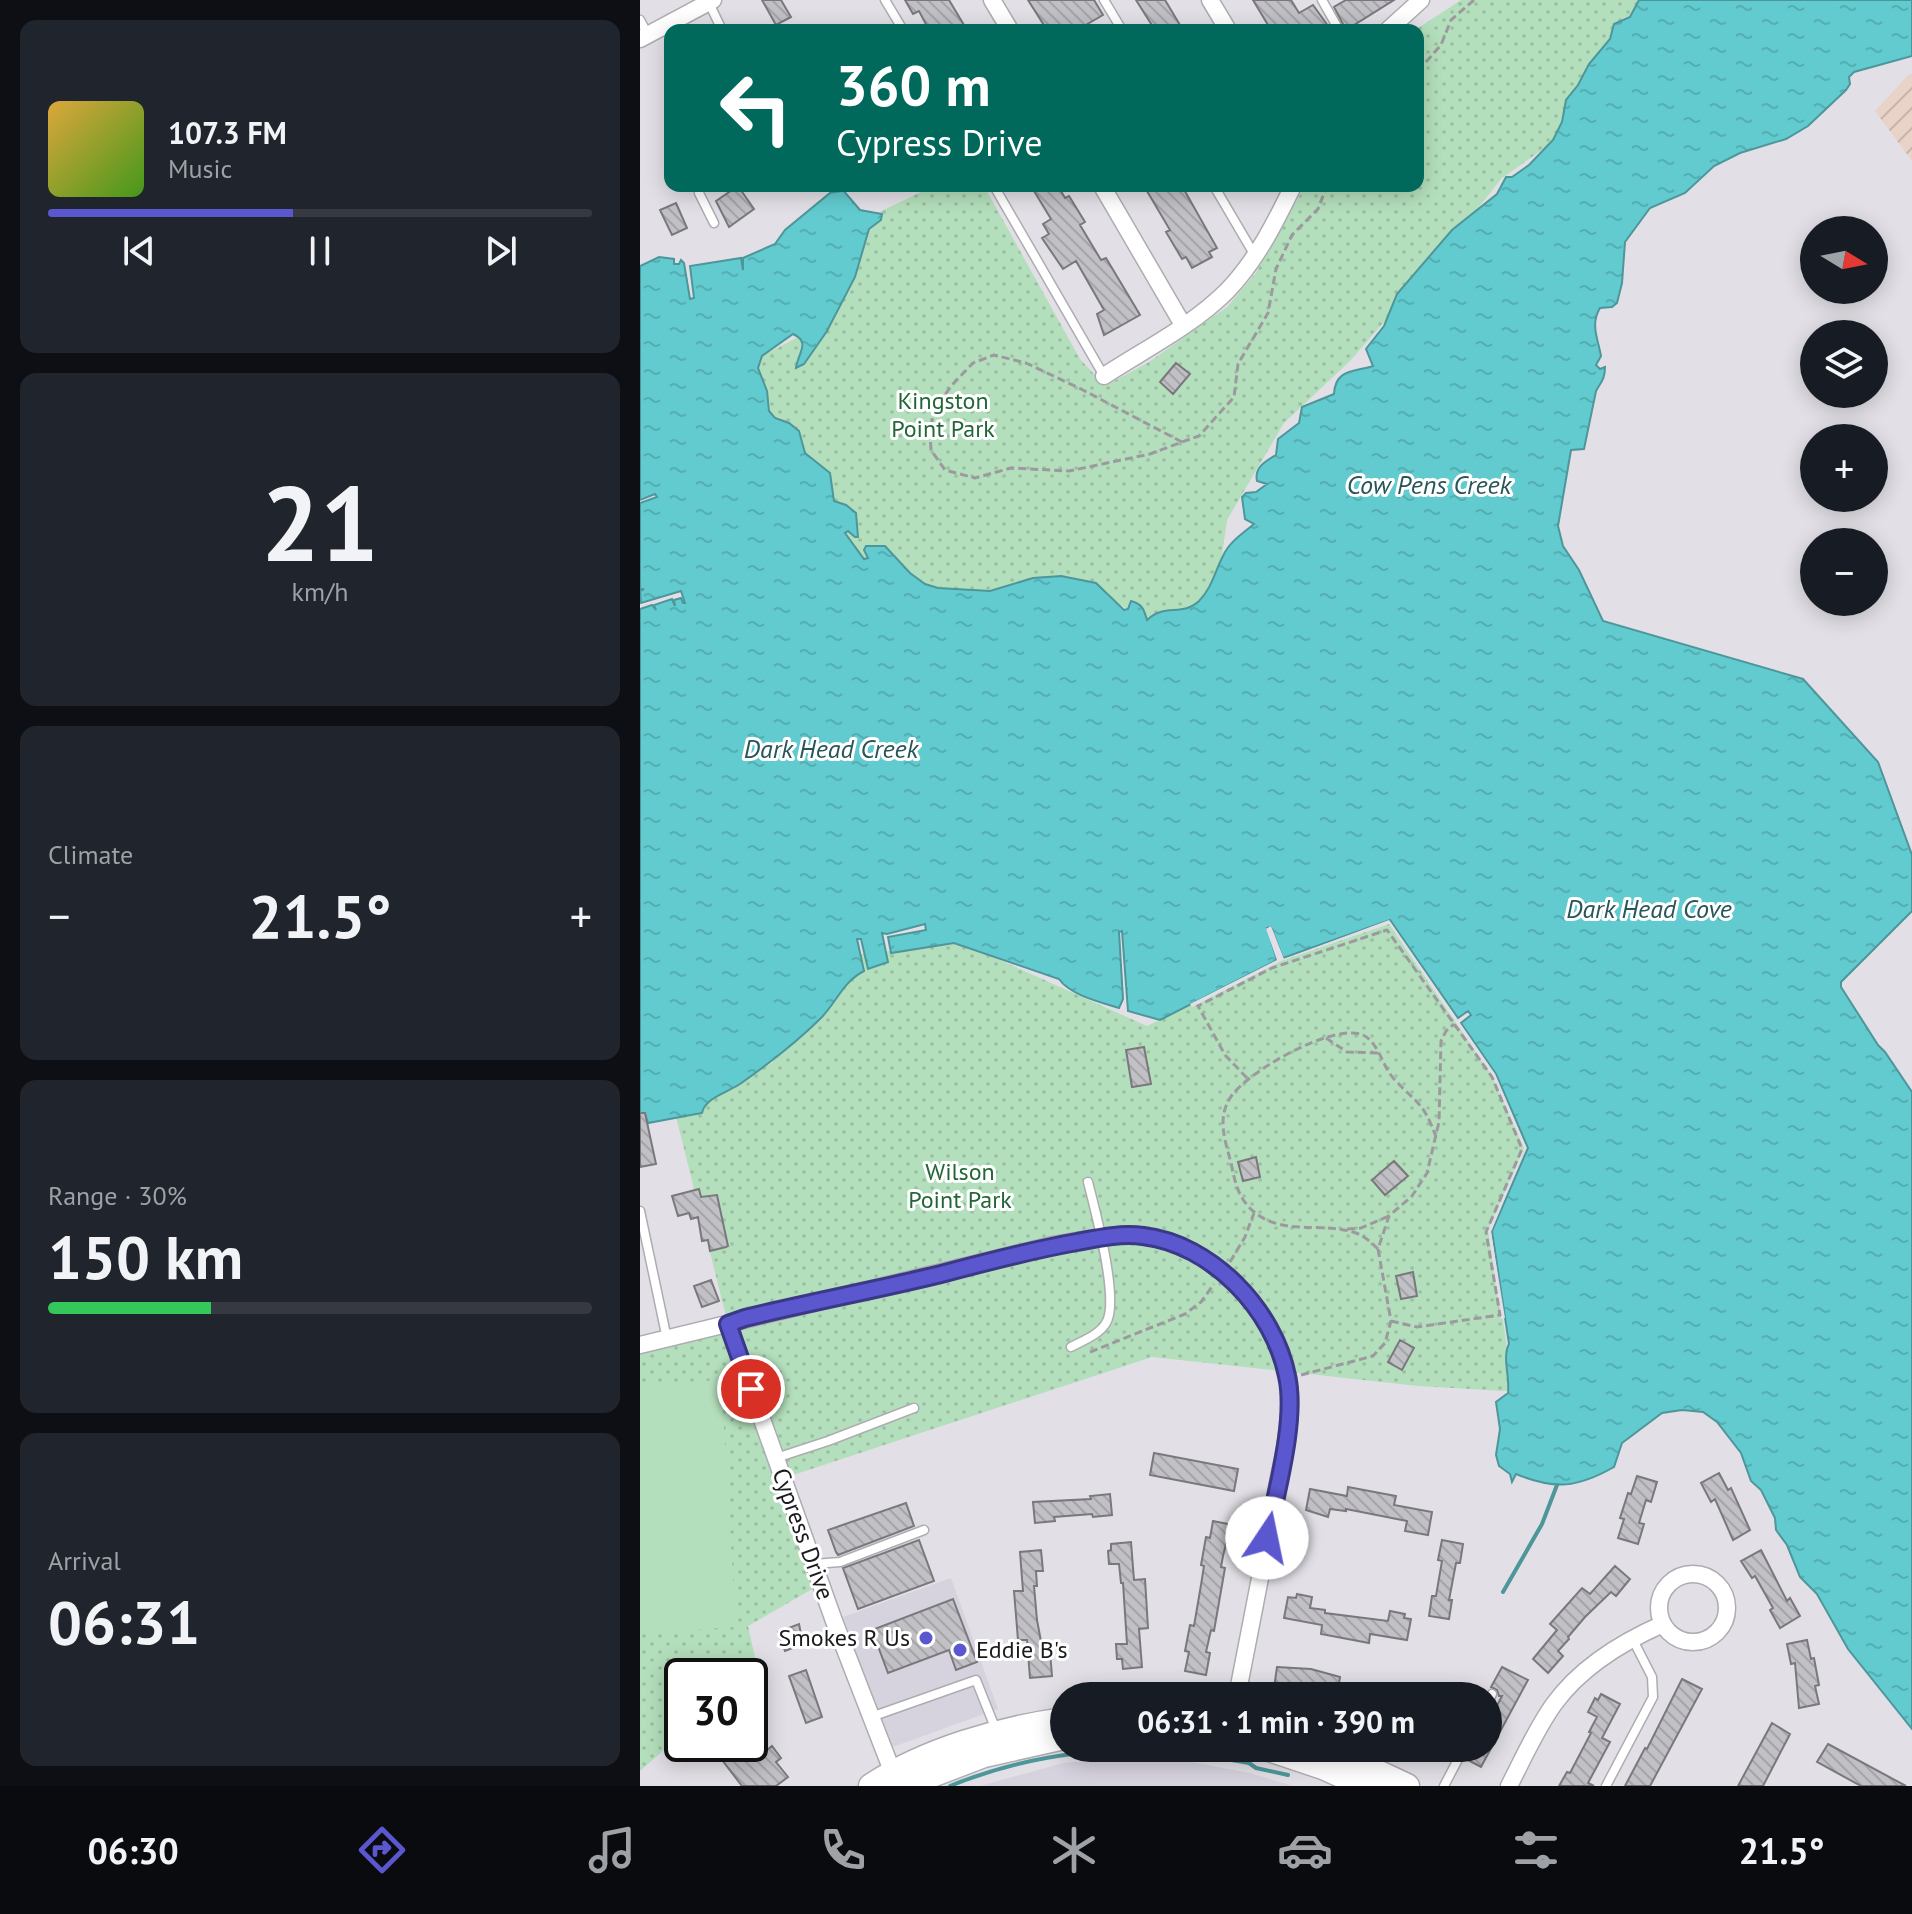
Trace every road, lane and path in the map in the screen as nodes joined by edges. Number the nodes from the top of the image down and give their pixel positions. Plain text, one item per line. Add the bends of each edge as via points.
1 (885, 0) edge
2 (992, 0) edge
3 (1104, 0) edge
4 (1210, 0) edge
5 (1322, 0) edge
6 (1421, 0) edge
7 (1474, 0) edge
8 (710, 1) edge
9 (720, 24) edge
10 (899, 24) edge
11 (1006, 24) edge
12 (1118, 24) edge
13 (1224, 24) edge
14 (1336, 24) edge
15 (1395, 24) edge
16 (643, 31) edge
17 (1424, 64) edge
18 (699, 192) edge
19 (997, 192) edge
20 (1105, 192) edge
21 (1218, 192) edge
22 (1290, 192) edge
23 (1323, 192) edge
24 (714, 223) dead end
25 (1255, 256) junction
26 (1183, 325) junction
27 (1104, 376) joint
28 (1182, 442) junction
29 (1454, 1024) junction
30 (1326, 1038) junction
31 (1378, 1053) junction
32 (1247, 1078) junction
33 (1436, 1137) junction
34 (1088, 1182) dead end
35 (640, 1211) edge
36 (1254, 1213) junction
37 (1389, 1216) junction
38 (1342, 1229) junction
39 (1100, 1237) junction
40 (1378, 1249) junction
41 (1223, 1273) junction
42 (1391, 1321) junction
43 (728, 1324) junction
44 (667, 1339) junction
45 (640, 1345) edge
46 (1071, 1347) dead end
47 (1089, 1352) dead end
48 (1288, 1377) junction
49 (914, 1408) dead end
50 (776, 1458) junction
51 (924, 1530) dead end
52 (814, 1564) junction
53 (1663, 1624) junction
54 (1632, 1638) junction
55 (1240, 1682) edge
56 (871, 1717) junction
57 (1050, 1723) edge
58 (998, 1734) junction
59 (1050, 1740) edge
60 (1308, 1762) edge
61 (1356, 1762) edge
62 (1457, 1762) edge
63 (898, 1781) edge
64 (871, 1786) edge
65 (1365, 1786) edge
66 (1407, 1786) edge
67 (1444, 1786) edge
68 (1509, 1786) edge
69 (1606, 1786) edge

1 - 10 lane
2 - 11 street
3 - 12 lane
4 - 13 street
5 - 14 lane
6 - 15 street
7 - 17 path via 1451,20 1441,45
8 - 9 lane
8 - 16 street
18 - 24 lane
19 - 27 lane
20 - 26 street
21 - 25 lane
22 - 25 street
23 - 28 path via 1318,209 1292,235 1276,269 1268,313 1238,364 1234,397 1199,436
25 - 26 street via 1227,291
26 - 27 street
28 - 28 path via 1026,363 994,355 973,363 952,385 934,410 930,431 931,450 945,470 975,478 1011,468 1069,471
29 - 32 path via 1387,930 1272,968 1198,1006 1225,1055
29 - 33 path via 1441,1041
29 - 42 path via 1492,1077 1522,1149 1486,1232 1500,1315 1417,1327
30 - 31 path via 1347,1052
30 - 31 path via 1361,1034
30 - 32 path via 1269,1062
31 - 33 path via 1388,1072 1423,1106
32 - 36 path via 1230,1098 1222,1130 1239,1197
33 - 37 path via 1427,1173
34 - 39 lane
35 - 44 lane
36 - 38 path via 1284,1226
36 - 41 path
37 - 38 path via 1361,1228
37 - 40 path
38 - 40 path via 1356,1232
39 - 41 street via 1155,1239 1195,1254
39 - 43 street
39 - 46 lane via 1112,1299 1108,1321
40 - 42 path
41 - 47 path via 1185,1314
41 - 48 street via 1261,1315
42 - 48 path via 1385,1343 1373,1356
43 - 44 street
43 - 50 street, Cypress Drive
44 - 45 street
48 - 55 street via 1287,1430
49 - 50 lane
50 - 52 street, Cypress Drive
51 - 52 lane via 840,1562
52 - 56 street, Cypress Drive
53 - 53 street via 1689,1642 1710,1637 1727,1611 1722,1590 1704,1575 1681,1575 1664,1590 1659,1613
53 - 54 street
54 - 68 street via 1564,1692
54 - 69 lane via 1652,1677 1653,1697
56 - 58 lane via 976,1680
56 - 63 street, Cypress Drive
57 - 58 street
58 - 63 street via 936,1754
59 - 63 street
60 - 65 street
61 - 66 street
62 - 67 lane
63 - 64 street

